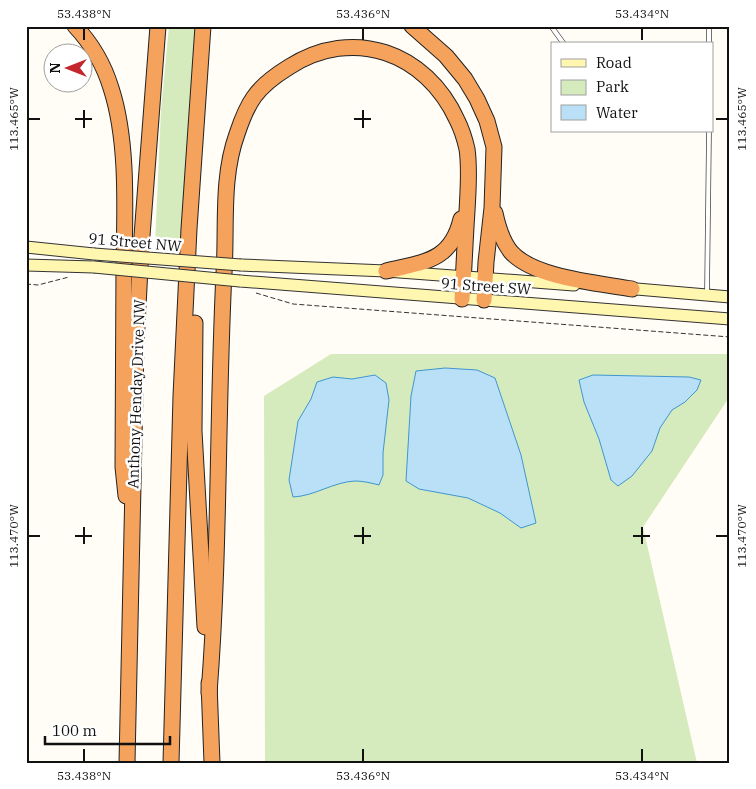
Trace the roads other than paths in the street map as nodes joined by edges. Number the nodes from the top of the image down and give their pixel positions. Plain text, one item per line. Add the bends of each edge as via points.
1 (75, 26) edge
2 (158, 26) edge
3 (203, 26) edge
4 (412, 26) edge
5 (551, 26) edge
6 (709, 26) edge
7 (563, 42) edge
8 (709, 42) edge
9 (709, 132) edge
10 (493, 180) junction
11 (468, 188) junction
12 (190, 229) junction
13 (26, 247) edge
14 (26, 265) edge
15 (241, 265) joint
16 (386, 272) junction
17 (463, 277) junction
18 (484, 278) junction
19 (240, 281) joint
20 (632, 289) junction
21 (707, 296) junction
22 (730, 297) edge
23 (462, 299) junction
24 (484, 300) junction
25 (730, 319) edge
26 (133, 555) junction
27 (209, 693) junction
28 (127, 763) edge
29 (171, 763) edge
30 (212, 763) edge

1 - 26 highway via 96,53 111,88 122,149 122,467
2 - 26 highway, Anthony Henday Drive NW via 136,346
3 - 12 highway
4 - 10 highway via 446,56 477,99 494,146
5 - 7 lane
6 - 8 lane
9 - 21 lane
10 - 18 highway
10 - 20 highway via 499,232 512,253 532,267 566,278
11 - 16 highway via 458,232 448,247 433,259
11 - 17 highway
11 - 27 highway via 467,149 457,120 444,97 430,78 408,62 387,53 360,47 314,53 270,79 254,97 243,118 235,138 225,192 215,622
12 - 27 highway via 195,309 194,431
12 - 29 highway via 181,396
13 - 15 main road, 91 Street NW, bridge
14 - 19 main road, 91 Street NW, bridge via 94,267
15 - 16 main road, 91 Street SW
16 - 17 main road, 91 Street SW
17 - 18 main road, 91 Street SW
17 - 23 highway
18 - 20 main road, 91 Street SW
18 - 24 highway
19 - 23 main road, 91 Street SW
20 - 21 main road, 91 Street SW
21 - 22 main road, 91 Street SW
23 - 24 main road, 91 Street SW
24 - 25 main road, 91 Street SW
26 - 28 highway, Anthony Henday Drive NW
27 - 30 highway

